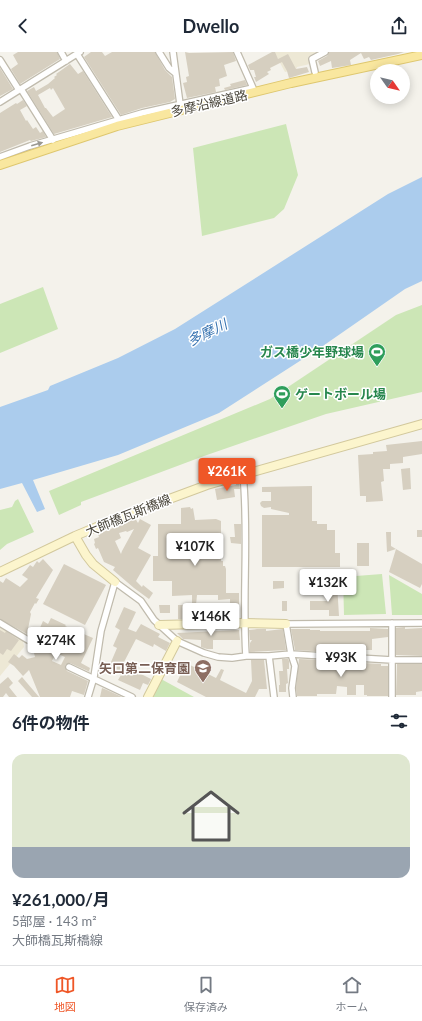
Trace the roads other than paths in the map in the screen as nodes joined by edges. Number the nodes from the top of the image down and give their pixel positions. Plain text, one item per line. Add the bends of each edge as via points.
1 (61, 52) edge
2 (159, 52) edge
3 (174, 52) edge
4 (237, 52) edge
5 (325, 52) edge
6 (79, 53) edge
7 (422, 55) edge
8 (0, 60) edge
9 (66, 61) junction
10 (315, 72) dead end
11 (175, 73) junction
12 (20, 90) junction
13 (0, 102) edge
14 (180, 104) junction
15 (119, 120) junction
16 (53, 140) junction
17 (0, 157) edge
18 (0, 165) edge
19 (422, 424) edge
20 (243, 474) junction
21 (75, 536) junction
22 (0, 572) edge
23 (116, 582) junction
24 (0, 623) edge
25 (244, 623) junction
26 (392, 623) junction
27 (422, 623) edge
28 (286, 624) junction
29 (159, 625) junction
30 (28, 640) dead end
31 (177, 641) junction
32 (290, 654) junction
33 (246, 656) junction
34 (269, 656) junction
35 (392, 660) junction
36 (422, 660) edge
37 (69, 667) dead end
38 (94, 677) junction
39 (88, 697) edge
40 (132, 697) edge
41 (148, 697) edge
42 (274, 697) edge
43 (293, 697) edge
44 (392, 697) edge

1 - 9 street
2 - 11 street
3 - 11 street
4 - 14 street via 253,88
5 - 10 street via 312,59
6 - 9 street
6 - 15 street
7 - 18 main road, 多摩沿線道路 via 117,126
8 - 12 street
9 - 12 street
11 - 14 street
12 - 13 street
12 - 16 street
14 - 15 street
15 - 16 street
17 -> 16 street
19 - 20 street, 大師橋瓦斯橋線
20 - 21 street, 大師橋瓦斯橋線 via 172,497
20 - 25 street via 246,502
21 - 22 street, 大師橋瓦斯橋線
21 - 23 street via 93,564
23 - 29 street via 141,601
23 - 38 street via 101,631
24 - 30 street
25 - 28 street
25 - 29 street
25 - 33 street
26 - 27 street
26 - 28 street
26 - 35 street
28 - 32 street
29 - 31 street
31 - 33 street via 218,657
31 - 41 street
32 - 34 street
32 - 35 street
32 - 43 street via 295,666
33 - 34 street
34 - 42 street
35 - 36 street
35 - 44 street
37 - 38 street
38 - 39 street
38 - 40 street

